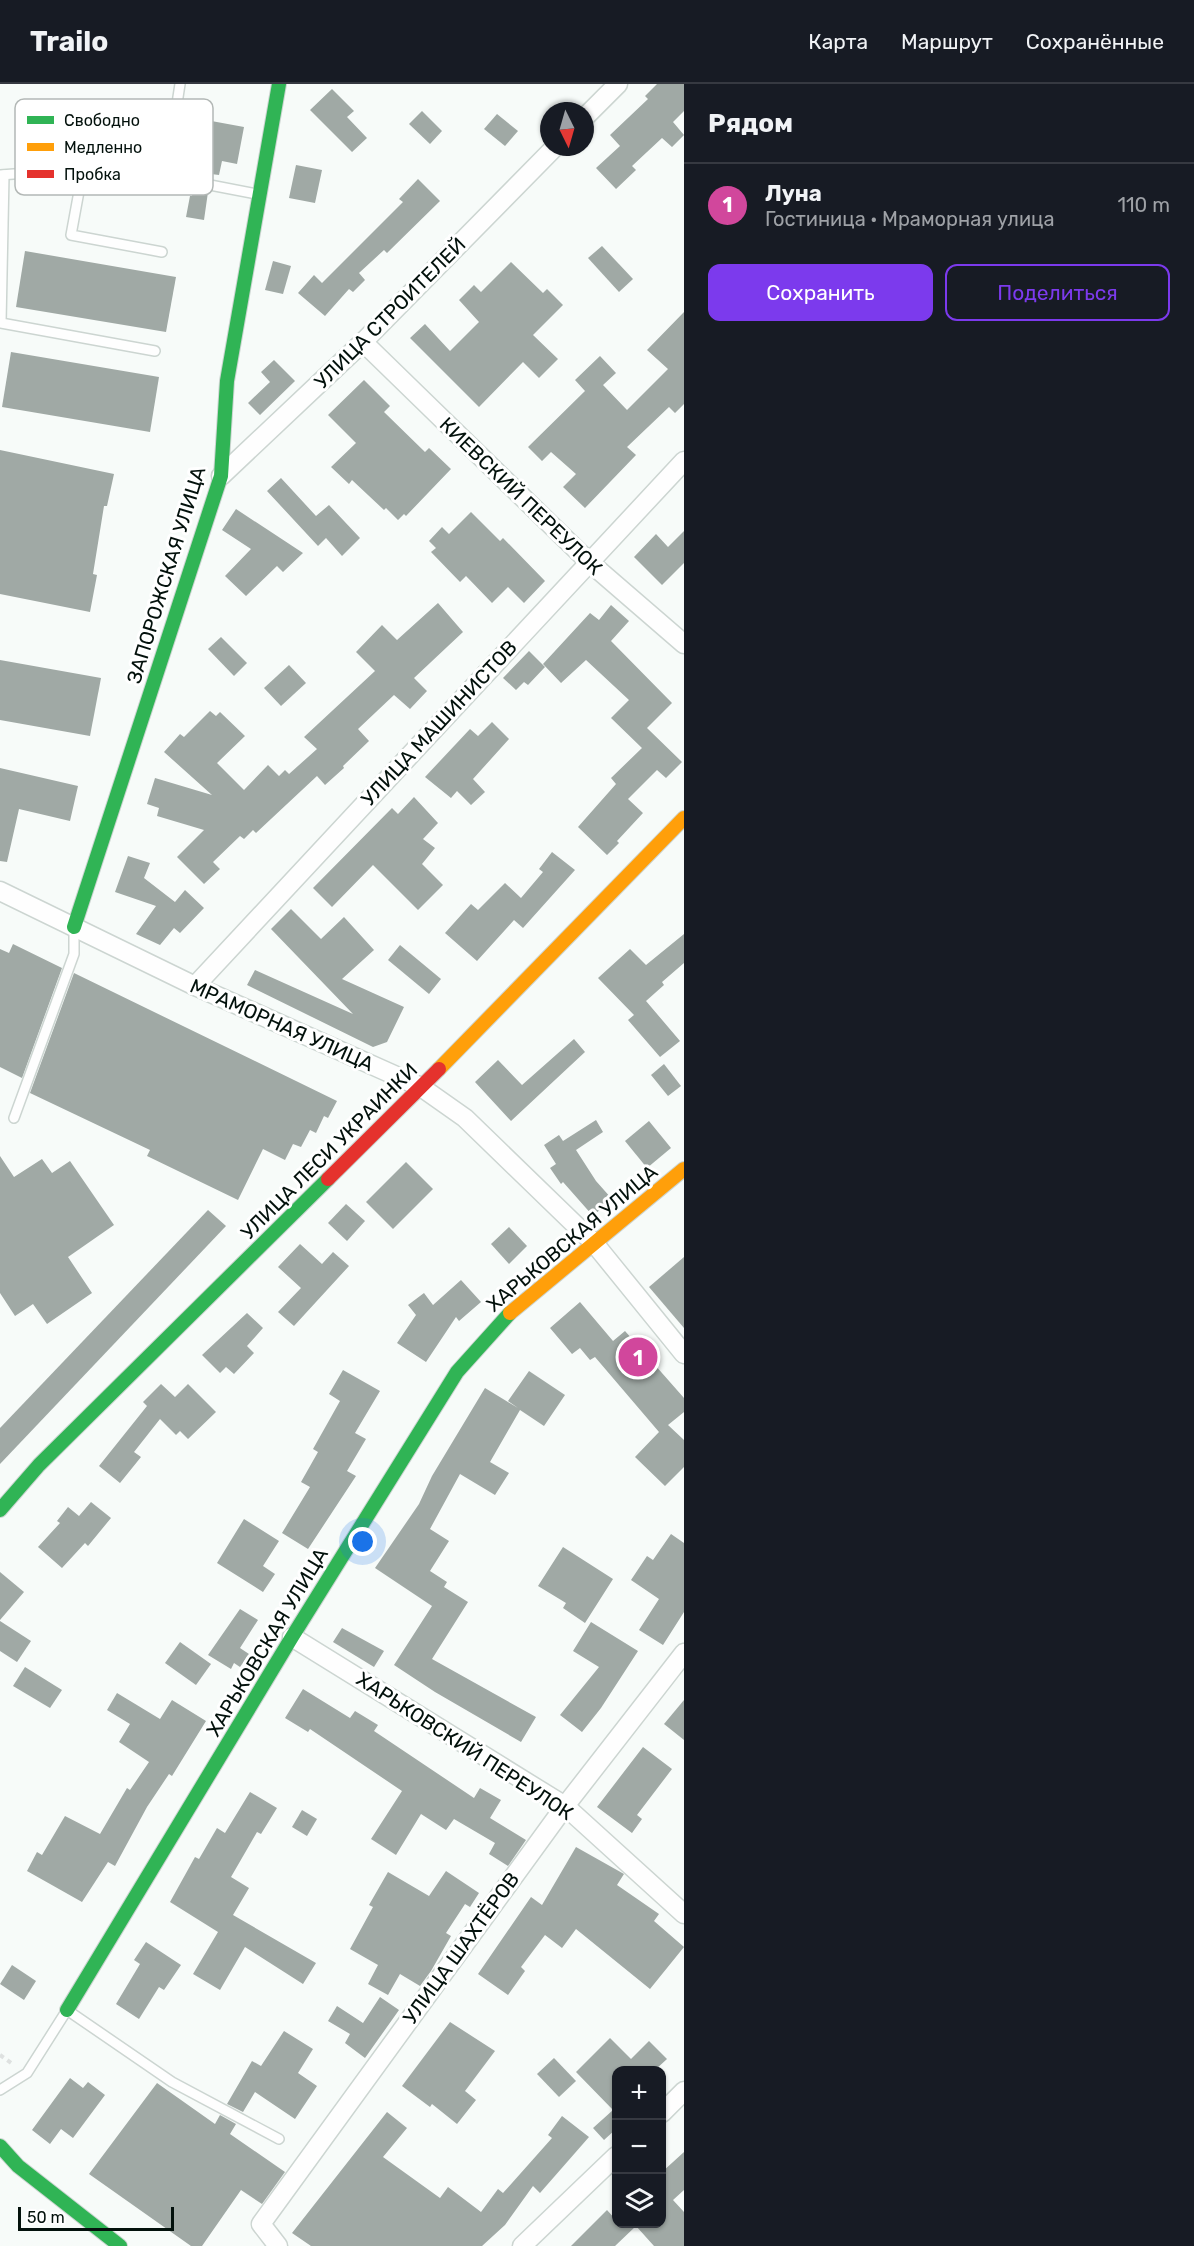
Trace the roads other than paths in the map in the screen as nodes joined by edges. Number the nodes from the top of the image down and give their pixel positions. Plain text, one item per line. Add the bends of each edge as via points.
1 (180, 84) edge
2 (279, 84) edge
3 (618, 84) edge
4 (178, 99) edge
5 (594, 108) edge
6 (546, 156) edge
7 (2, 175) edge
8 (213, 186) edge
9 (260, 194) junction
10 (78, 195) edge
11 (162, 252) dead end
12 (1, 326) edge
13 (363, 342) junction
14 (155, 351) dead end
15 (684, 461) edge
16 (221, 476) junction
17 (588, 561) junction
18 (684, 644) edge
19 (684, 818) edge
20 (0, 891) edge
21 (74, 927) junction
22 (195, 986) junction
23 (421, 1087) junction
24 (14, 1118) dead end
25 (684, 1169) edge
26 (594, 1243) junction
27 (684, 1354) edge
28 (0, 1510) edge
29 (292, 1637) junction
30 (684, 1653) edge
31 (565, 1806) junction
32 (684, 1914) edge
33 (67, 2010) junction
34 (0, 2090) edge
35 (684, 2091) edge
36 (666, 2109) edge
37 (279, 2139) dead end
38 (0, 2146) edge
39 (612, 2160) edge
40 (120, 2246) edge
41 (278, 2246) edge
42 (522, 2246) edge

1 - 4 lane
2 - 9 street, ЗАПОРОЖСКАЯ УЛИЦА
3 - 5 street
6 - 13 street, УЛИЦА СТРОИТЕЛЕЙ
7 - 12 lane
8 - 9 lane
9 - 16 street, ЗАПОРОЖСКАЯ УЛИЦА via 226,381
10 - 11 lane via 71,235
12 - 14 lane
13 - 16 street, УЛИЦА СТРОИТЕЛЕЙ
13 - 17 street, КИЕВСКИЙ ПЕРЕУЛОК
15 - 17 street, УЛИЦА МАШИНИСТОВ
16 - 21 street, ЗАПОРОЖСКАЯ УЛИЦА
17 - 18 street, КИЕВСКИЙ ПЕРЕУЛОК
17 - 22 street, УЛИЦА МАШИНИСТОВ
19 - 23 street, УЛИЦА ЛЕСИ УКРАИНКИ
20 - 21 street, МРАМОРНАЯ УЛИЦА
21 - 22 street, МРАМОРНАЯ УЛИЦА
21 - 24 lane via 74,954
22 - 23 street, МРАМОРНАЯ УЛИЦА
23 - 26 street, МРАМОРНАЯ УЛИЦА via 465,1118
23 - 28 street, УЛИЦА ЛЕСИ УКРАИНКИ via 39,1465
25 - 26 street, ХАРЬКОВСКАЯ УЛИЦА
26 - 27 street, МРАМОРНАЯ УЛИЦА
26 - 29 street, ХАРЬКОВСКАЯ УЛИЦА via 516,1307 457,1372
29 - 31 street, ХАРЬКОВСКИЙ ПЕРЕУЛОК
29 - 33 street, ХАРЬКОВСКАЯ УЛИЦА
30 - 31 street, УЛИЦА ШАХТЁРОВ
31 - 32 street, ХАРЬКОВСКИЙ ПЕРЕУЛОК
31 - 41 street, УЛИЦА ШАХТЁРОВ via 261,2224
33 - 34 lane via 27,2073
33 - 37 lane via 172,2082
35 - 36 street
38 - 40 street via 18,2166
39 - 42 street

